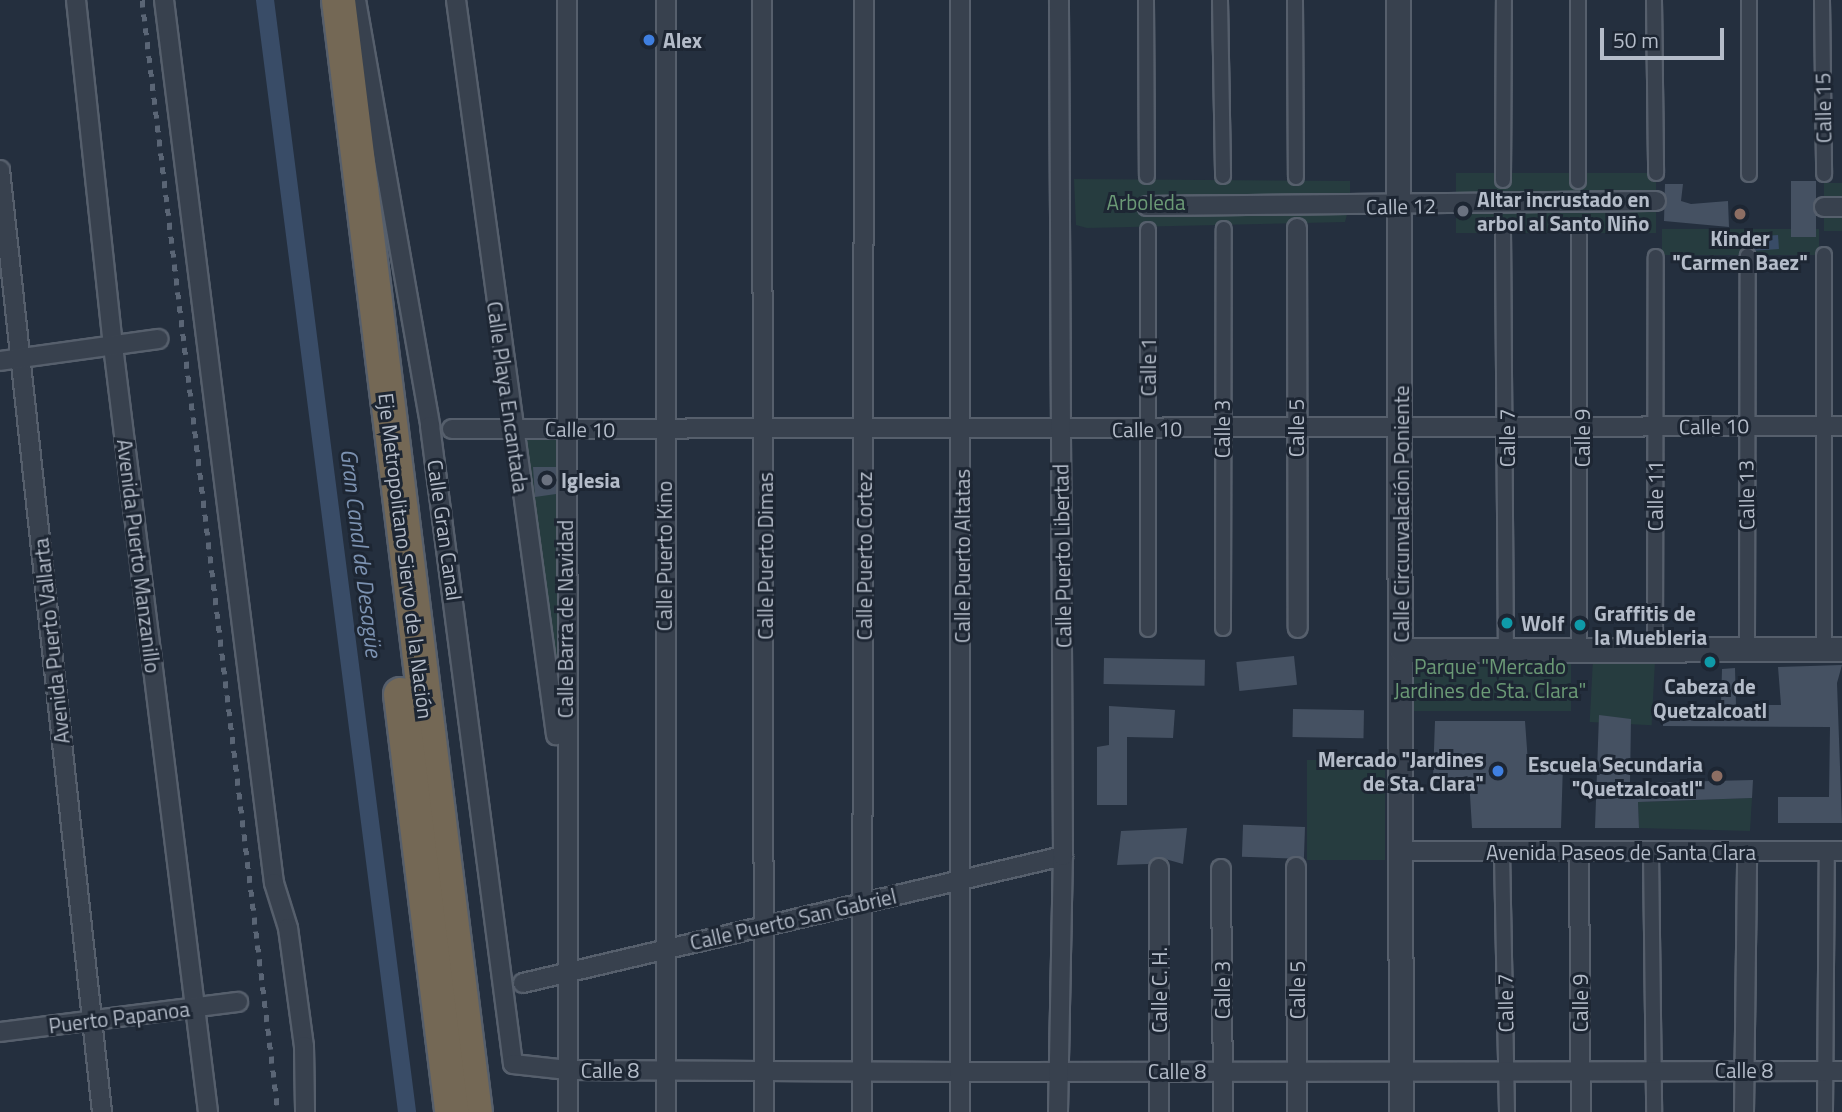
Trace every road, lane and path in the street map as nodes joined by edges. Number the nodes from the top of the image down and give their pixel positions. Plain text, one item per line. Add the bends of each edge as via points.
1 (76, 0) edge
2 (164, 0) edge
3 (316, 0) edge
4 (338, 0) edge
5 (356, 0) edge
6 (456, 0) edge
7 (567, 0) edge
8 (666, 0) edge
9 (762, 0) edge
10 (864, 0) edge
11 (960, 0) edge
12 (1059, 0) edge
13 (1146, 0) edge
14 (1220, 0) edge
15 (1295, 0) edge
16 (1398, 0) edge
17 (1504, 0) edge
18 (1578, 0) edge
19 (1654, 0) edge
20 (1749, 0) edge
21 (1822, 0) edge
22 (0, 170) edge
23 (1656, 173) dead end
24 (1749, 174) dead end
25 (1824, 174) dead end
26 (1147, 176) dead end
27 (1223, 176) dead end
28 (1296, 177) dead end
29 (1503, 180) dead end
30 (1578, 181) dead end
31 (1656, 201) dead end
32 (1147, 206) dead end
33 (1400, 207) junction
34 (1297, 228) dead end
35 (1578, 228) dead end
36 (1224, 229) dead end
37 (1503, 229) dead end
38 (1148, 230) dead end
39 (1824, 255) dead end
40 (1748, 256) dead end
41 (1656, 257) dead end
42 (158, 339) dead end
43 (113, 346) junction
44 (20, 358) junction
45 (0, 361) edge
46 (1746, 426) junction
47 (1833, 426) edge
48 (511, 427) junction
49 (1507, 427) junction
50 (1583, 427) junction
51 (1656, 427) junction
52 (1222, 428) junction
53 (1400, 428) junction
54 (452, 429) dead end
55 (566, 429) junction
56 (863, 429) junction
57 (962, 429) junction
58 (1295, 429) junction
59 (765, 430) junction
60 (1060, 430) junction
61 (1149, 430) junction
62 (663, 431) junction
63 (409, 589) junction
64 (1223, 628) dead end
65 (1298, 628) dead end
66 (1148, 629) dead end
67 (1506, 648) junction
68 (1579, 649) junction
69 (1833, 649) edge
70 (1401, 650) junction
71 (1747, 650) junction
72 (1655, 651) junction
73 (564, 794) junction
74 (1401, 851) junction
75 (1834, 851) edge
76 (1502, 852) junction
77 (1579, 852) junction
78 (1651, 852) junction
79 (1747, 853) junction
80 (1063, 856) junction
81 (1296, 867) dead end
82 (1159, 868) dead end
83 (1221, 869) dead end
84 (962, 881) junction
85 (421, 890) junction
86 (864, 901) junction
87 (764, 923) junction
88 (667, 948) junction
89 (568, 973) junction
90 (523, 983) dead end
91 (238, 1002) dead end
92 (195, 1008) junction
93 (92, 1021) junction
94 (0, 1032) edge
95 (513, 1064) joint
96 (1297, 1069) junction
97 (568, 1070) junction
98 (666, 1070) junction
99 (1159, 1070) junction
100 (1580, 1070) junction
101 (1654, 1070) junction
102 (764, 1071) junction
103 (1223, 1071) junction
104 (1401, 1071) junction
105 (1507, 1071) junction
106 (1744, 1071) junction
107 (1833, 1071) edge
108 (862, 1072) junction
109 (1058, 1072) junction
110 (959, 1073) junction
111 (102, 1112) edge
112 (208, 1112) edge
113 (305, 1112) edge
114 (430, 1112) edge
115 (451, 1112) edge
116 (475, 1112) edge
117 (494, 1112) edge
118 (568, 1112) edge
119 (666, 1112) edge
120 (764, 1112) edge
121 (862, 1112) edge
122 (960, 1112) edge
123 (1058, 1112) edge
124 (1158, 1112) edge
125 (1223, 1112) edge
126 (1297, 1112) edge
127 (1401, 1112) edge
128 (1507, 1112) edge
129 (1581, 1112) edge
130 (1654, 1112) edge
131 (1744, 1112) edge
132 (1825, 1112) edge

1 - 43 street, Avenida Puerto Manzanillo
2 - 113 street via 274,883 288,928 304,1046
3 - 85 highway, Eje Metropolitano Siervo de la Nación
4 - 63 highway, Eje Metropolitano Siervo de la Nación
5 - 95 street, Calle Gran Canal via 430,426
6 - 48 street, Calle Playa Encantada
7 - 55 street, Calle Barra de Navidad
8 - 62 street, Calle Puerto Kino
9 - 59 street, Calle Puerto Dimas
10 - 56 street, Calle Puerto Cortez
11 - 57 street, Calle Puerto Altatas
12 - 60 street, Calle Puerto Libertad
13 - 26 street
14 - 27 street
15 - 28 street
16 - 33 street, Calle Circunvalación Poniente
17 - 29 street
18 - 30 street
19 - 23 street
20 - 24 street
21 - 25 street, Calle 15
22 - 44 street, Avenida Puerto Vallarta
31 - 33 street, Calle 12
32 - 33 street, Calle 12
33 - 53 street, Calle Circunvalación Poniente
34 - 58 street, Calle 5
35 - 50 street, Calle 9
36 - 52 street, Calle 3
37 - 49 street, Calle 7
38 - 61 street, Calle 1
39 - 47 street
40 - 46 street, Calle 13
41 - 51 street, Calle 11
42 - 43 street
43 - 44 street
43 - 92 street, Avenida Puerto Manzanillo
44 - 45 street
44 - 93 street, Avenida Puerto Vallarta
46 - 47 street, Calle 10
46 - 51 street, Calle 10
46 - 71 street, Calle 13
47 - 69 street
48 - 54 street, Calle 10
48 - 55 street, Calle 10
48 - 73 street, Calle Playa Encantada
49 - 50 street, Calle 10
49 - 53 street, Calle 10
49 - 67 street, Calle 7
50 - 51 street, Calle 10
50 - 68 street, Calle 9
51 - 72 street, Calle 11
52 - 58 street, Calle 10
52 - 61 street, Calle 10
52 - 64 street, Calle 3
53 - 58 street, Calle 10
53 - 70 street, Calle Circunvalación Poniente
55 - 62 street, Calle 10
55 - 73 street, Calle Barra de Navidad
56 - 57 street, Calle 10
56 - 59 street, Calle 10
56 - 86 street, Calle Puerto Cortez
57 - 60 street, Calle 10
57 - 84 street, Calle Puerto Altatas
58 - 65 street, Calle 5
59 - 62 street, Calle 10
59 - 87 street, Calle Puerto Dimas
60 - 61 street, Calle 10
60 - 80 street, Calle Puerto Libertad
61 - 66 street, Calle 1
62 - 88 street, Calle Puerto Kino
63 - 116 highway, Eje Metropolitano Siervo de la Nación
63 - 117 highway via 447,716
67 - 68 street
67 - 70 street
68 - 72 street
69 - 71 street
70 - 74 street, Calle Circunvalación Poniente
71 - 72 street
73 - 89 street, Calle Barra de Navidad
74 - 76 street, Avenida Paseos de Santa Clara
74 - 104 street, Calle Circunvalación Poniente
75 - 79 street, Avenida Paseos de Santa Clara
75 - 107 street
76 - 77 street, Avenida Paseos de Santa Clara
76 - 105 street, Calle 7
77 - 78 street, Avenida Paseos de Santa Clara
77 - 100 street, Calle 9
78 - 79 street, Avenida Paseos de Santa Clara
78 - 101 street
79 - 106 street
80 - 84 street, Calle Puerto San Gabriel
80 - 109 street, Calle Puerto Libertad
81 - 96 street, Calle 5
82 - 99 street, Calle C. H.
83 - 103 street, Calle 3
84 - 86 street, Calle Puerto San Gabriel
84 - 110 street, Calle Puerto Altatas
85 - 114 highway via 417,941
85 - 115 highway, Eje Metropolitano Siervo de la Nación
86 - 87 street, Calle Puerto San Gabriel
86 - 108 street, Calle Puerto Cortez
87 - 88 street, Calle Puerto San Gabriel
87 - 102 street, Calle Puerto Dimas
88 - 89 street, Calle Puerto San Gabriel
88 - 98 street, Calle Puerto Kino
89 - 90 street, Calle Puerto San Gabriel
89 - 97 street, Calle Barra de Navidad
91 - 92 street, Puerto Papanoa
92 - 93 street, Puerto Papanoa
92 - 112 street, Avenida Puerto Manzanillo
93 - 94 street, Puerto Papanoa
93 - 111 street, Avenida Puerto Vallarta
95 - 97 street, Calle 8
96 - 103 street, Calle 8
96 - 104 street, Calle 8
96 - 126 street, Calle 5
97 - 98 street, Calle 8
97 - 118 street, Calle Barra de Navidad
98 - 102 street, Calle 8
98 - 119 street, Calle Puerto Kino
99 - 103 street, Calle 8
99 - 109 street, Calle 8
99 - 124 street, Calle C. H.
100 - 101 street, Calle 8
100 - 105 street, Calle 8
100 - 129 street, Calle 9
101 - 106 street, Calle 8
101 - 130 street
102 - 108 street, Calle 8
102 - 120 street, Calle Puerto Dimas
103 - 125 street, Calle 3
104 - 105 street, Calle 8
104 - 127 street, Calle Circunvalación Poniente
105 - 128 street, Calle 7
106 - 107 street, Calle 8
106 - 131 street
107 - 132 street
108 - 110 street, Calle 8
108 - 121 street, Calle Puerto Cortez
109 - 110 street, Calle 8
109 - 123 street, Calle Puerto Libertad
110 - 122 street, Calle Puerto Altatas

